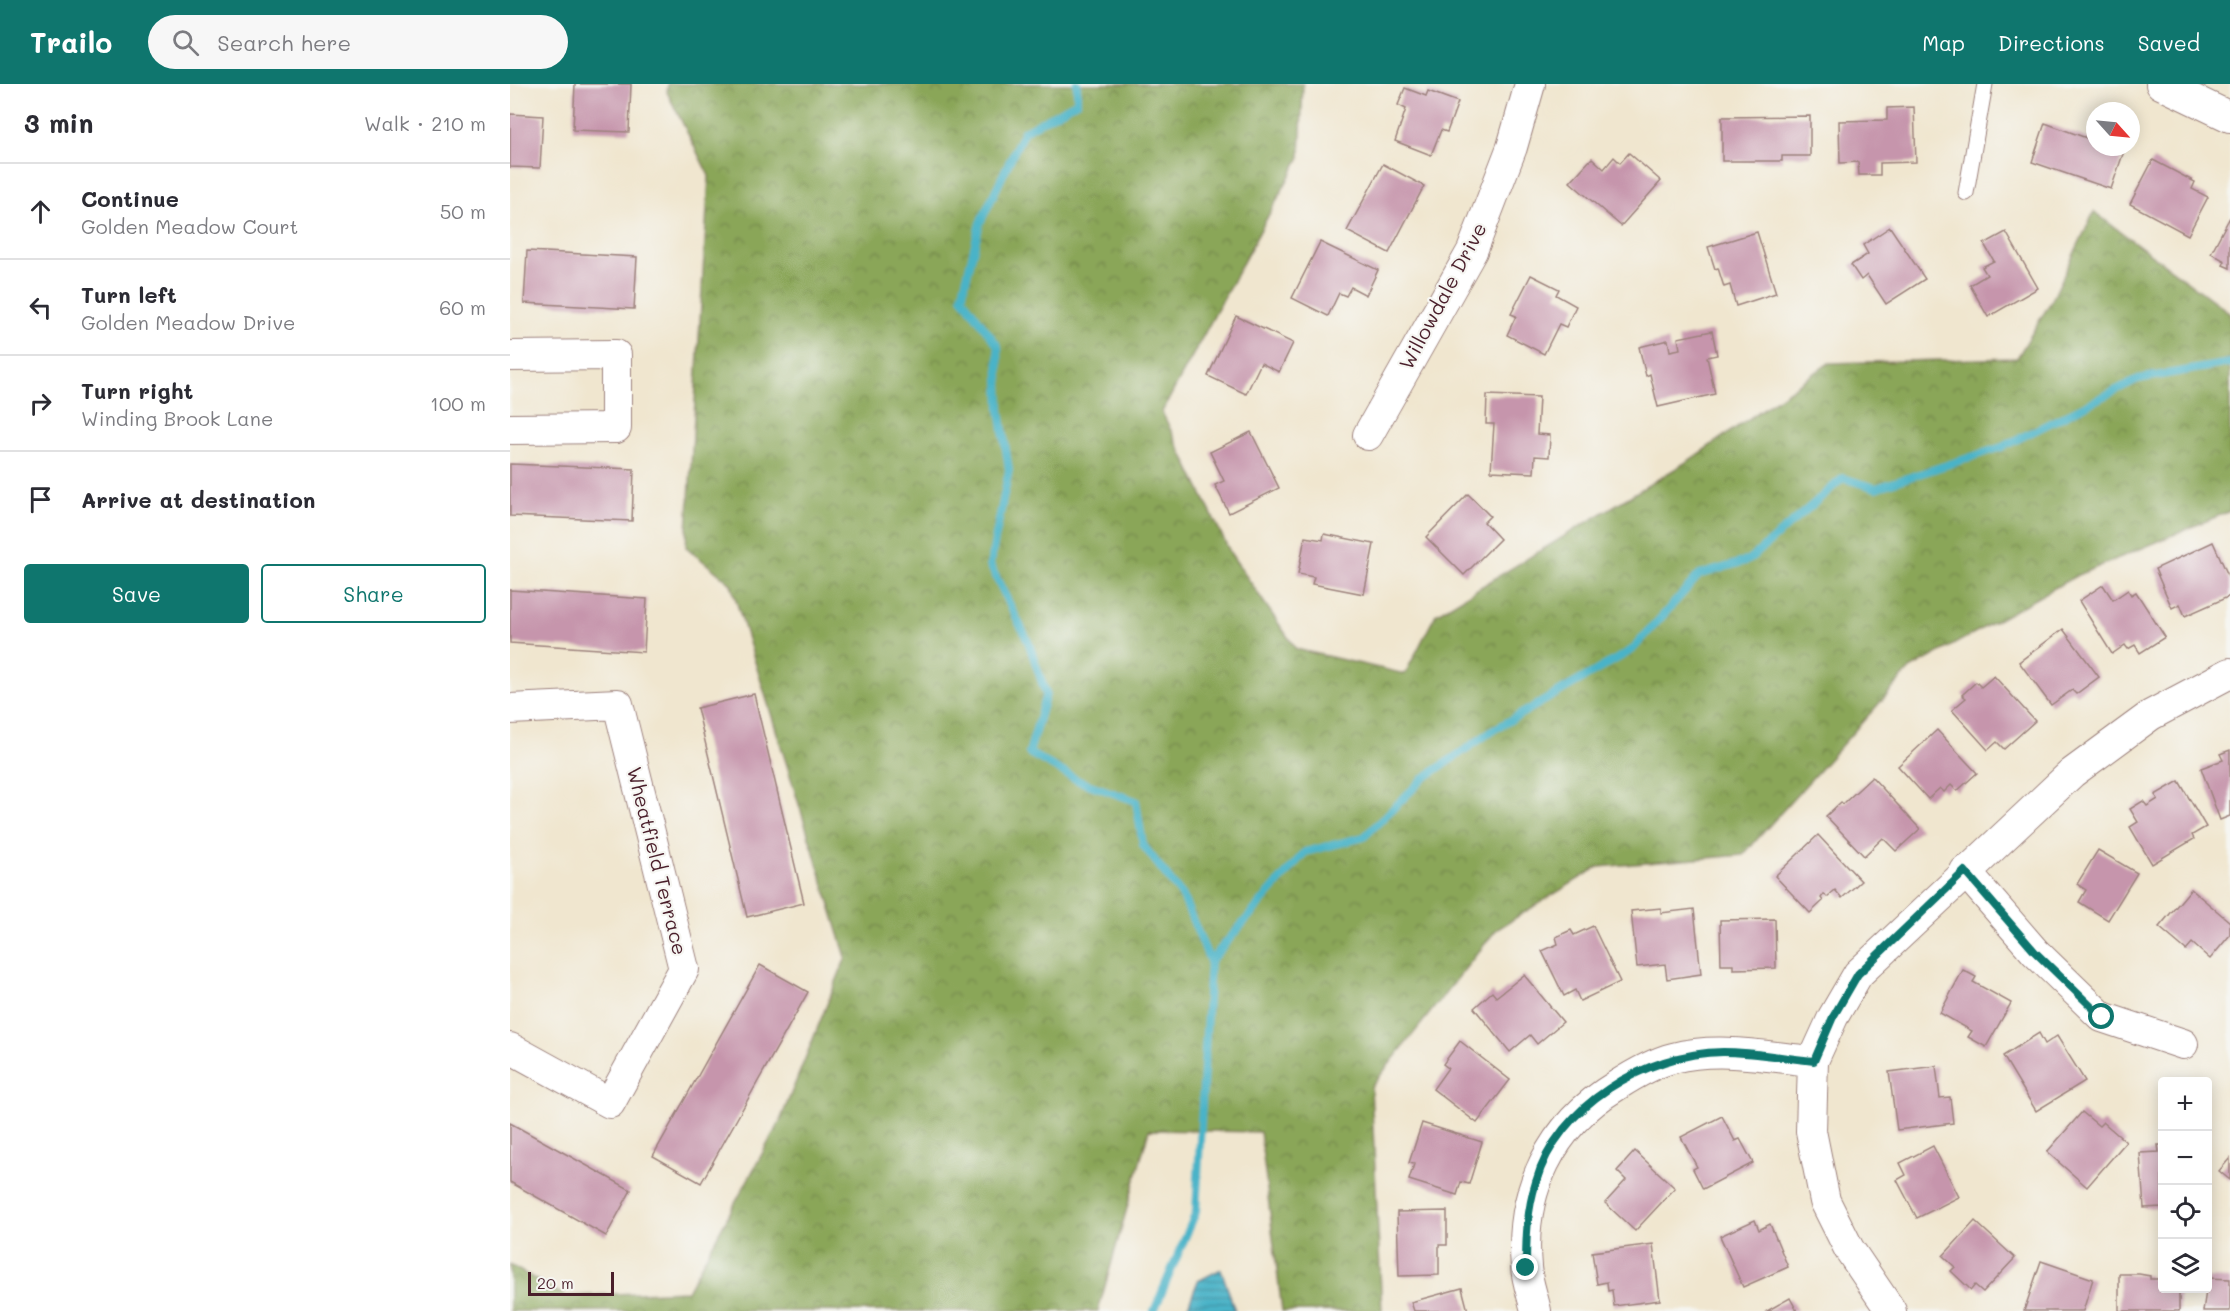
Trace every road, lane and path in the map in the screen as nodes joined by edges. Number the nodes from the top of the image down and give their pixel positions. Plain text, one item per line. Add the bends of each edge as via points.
1 (1530, 84) edge
2 (1985, 84) edge
3 (2161, 84) edge
4 (2230, 117) edge
5 (1966, 193) dead end
6 (510, 356) edge
7 (510, 429) edge
8 (1368, 435) dead end
9 (2230, 673) edge
10 (510, 709) edge
11 (1965, 871) junction
12 (2183, 1044) dead end
13 (510, 1048) edge
14 (1814, 1061) junction
15 (1536, 1311) edge
16 (1892, 1311) edge

1 - 8 street, Willowdale Drive via 1512,147 1472,251
2 - 5 lane
3 - 4 street
6 - 7 street via 616,355 616,428
9 - 11 street via 2151,715 2072,772
10 - 13 street, Wheatfield Terrace via 618,704 684,969 610,1103
11 - 12 street via 2035,952 2102,1017
11 - 14 street via 1858,974
14 - 15 street via 1722,1052 1673,1058 1634,1074 1592,1100 1554,1141 1536,1180 1526,1224 1526,1268
14 - 16 street via 1811,1131 1825,1201 1849,1249

